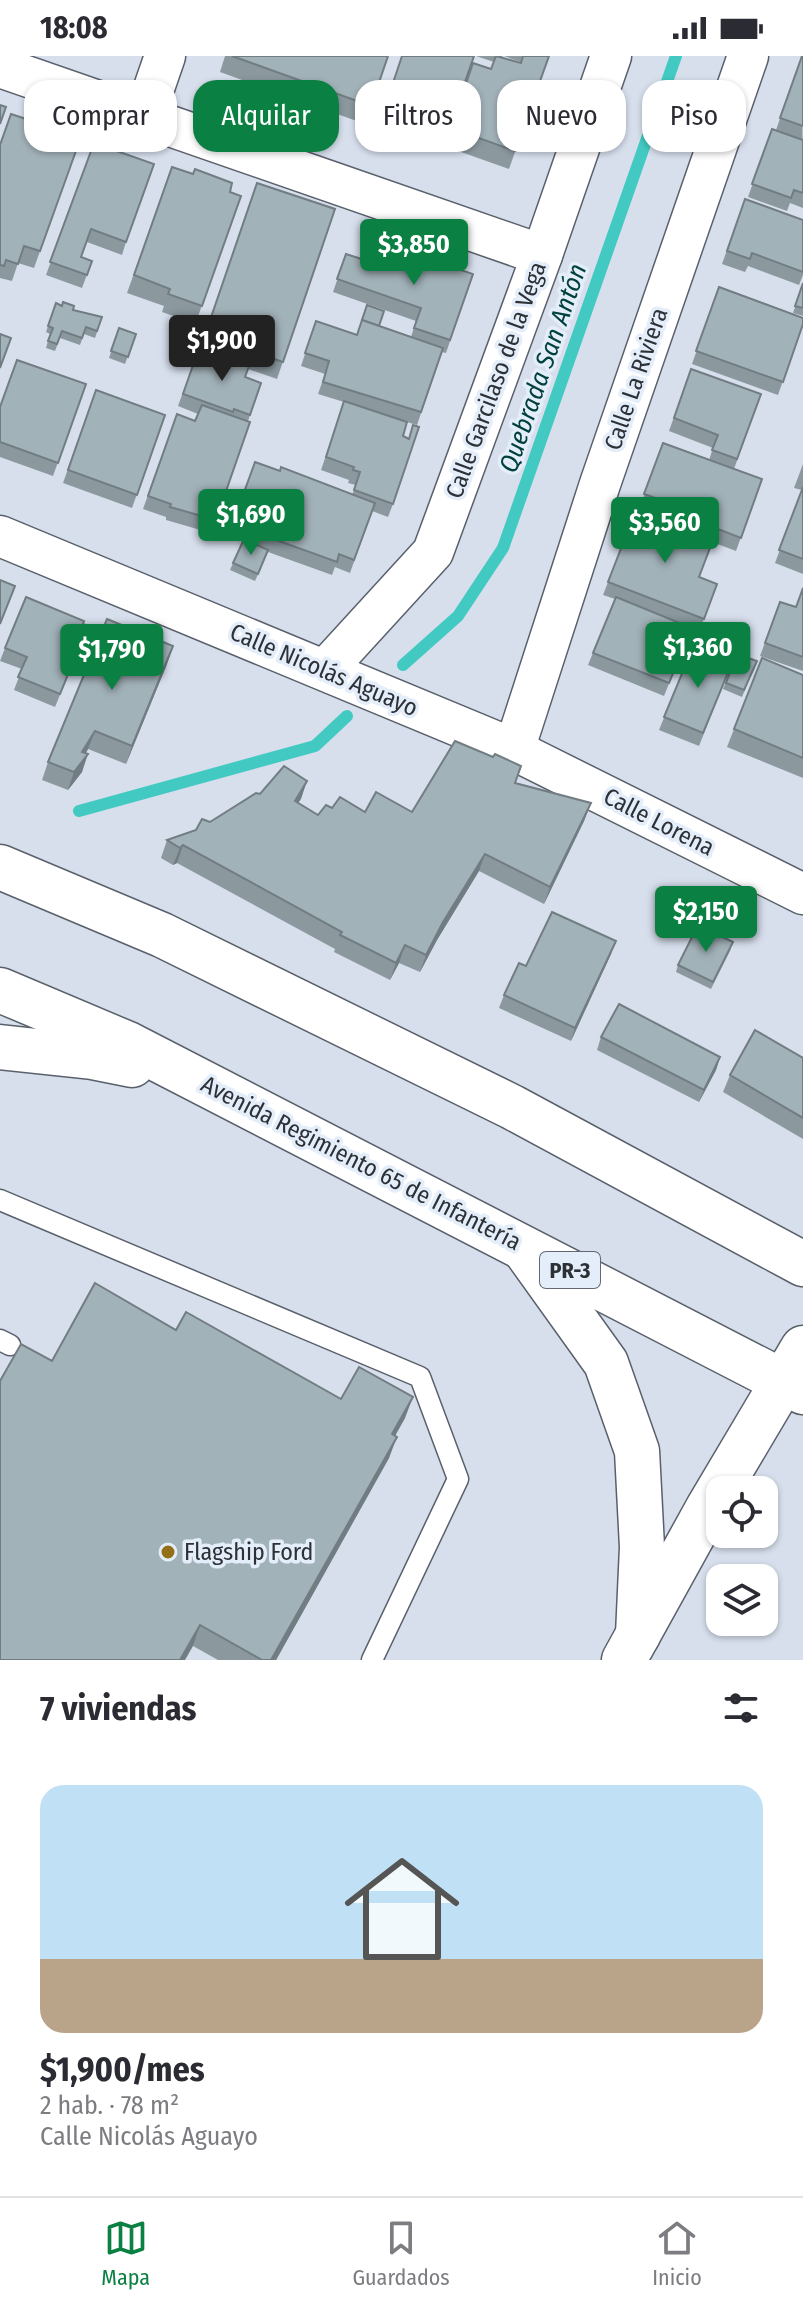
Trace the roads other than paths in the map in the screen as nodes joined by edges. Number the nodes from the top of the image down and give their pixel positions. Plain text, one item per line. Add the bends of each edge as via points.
1 (165, 56) edge
2 (611, 56) edge
3 (748, 56) edge
4 (0, 67) edge
5 (37, 80) edge
6 (157, 80) edge
7 (177, 128) edge
8 (542, 255) junction
9 (0, 536) edge
10 (325, 670) junction
11 (514, 750) junction
12 (0, 867) edge
13 (803, 894) edge
14 (0, 990) edge
15 (0, 1047) edge
16 (193, 1078) junction
17 (0, 1200) edge
18 (521, 1245) junction
19 (803, 1264) edge
20 (796, 1373) edge
21 (631, 1647) edge
22 (372, 1660) edge

1 - 6 street
2 - 8 street, Calle Garcilaso de la Vega
3 - 11 street, Calle La Riviera
4 - 5 street
7 - 8 street
8 - 10 street, Calle Garcilaso de la Vega via 433,552
9 - 10 street, Calle Nicolás Aguayo
10 - 11 street, Calle Nicolás Aguayo
11 - 13 street, Calle Lorena
12 - 19 main road via 162,935 512,1107
14 - 16 main road, Avenida Regimiento 65 de Infantería / PR-3
15 - 16 main road via 92,1057
16 - 18 main road, Avenida Regimiento 65 de Infantería / PR-3
17 - 22 lane via 420,1377 458,1479
18 - 20 main road, Avenida Regimiento 65 de Infantería / PR-3
18 - 21 main road via 606,1363 637,1451 642,1547
20 - 21 main road

